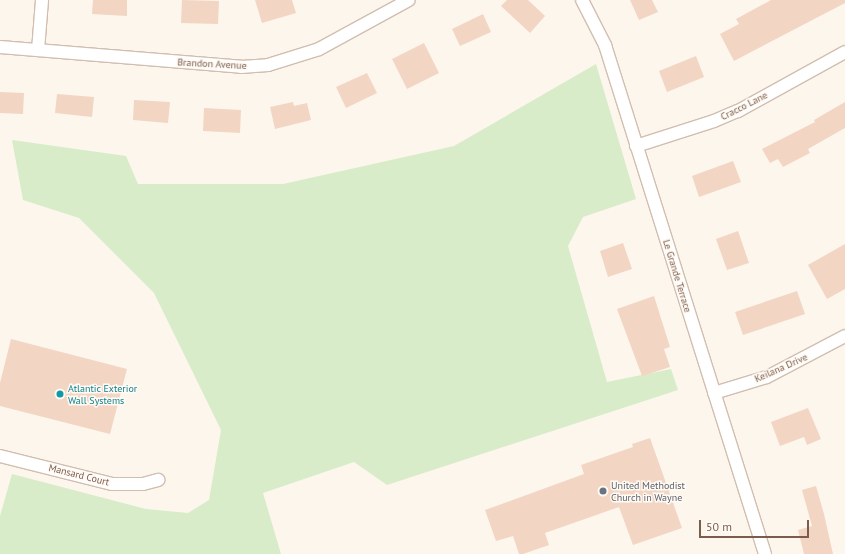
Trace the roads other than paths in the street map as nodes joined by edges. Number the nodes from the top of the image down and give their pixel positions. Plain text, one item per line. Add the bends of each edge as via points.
1 (42, 0) edge
2 (409, 0) edge
3 (582, 0) edge
4 (0, 48) edge
5 (38, 50) junction
6 (845, 52) edge
7 (636, 146) junction
8 (845, 336) edge
9 (714, 393) junction
10 (0, 456) edge
11 (158, 480) dead end
12 (765, 554) edge

1 - 5 street
2 - 5 street, Brandon Avenue via 319,49 294,59 268,65 241,67
3 - 7 street, Le Grande Terrace via 605,45
4 - 5 street, Brandon Avenue
6 - 7 street, Cracco Lane via 738,111
7 - 9 street, Le Grande Terrace
8 - 9 street, Keilana Drive via 767,377
9 - 12 street, Le Grande Terrace
10 - 11 street, Mansard Court via 112,484 143,484

